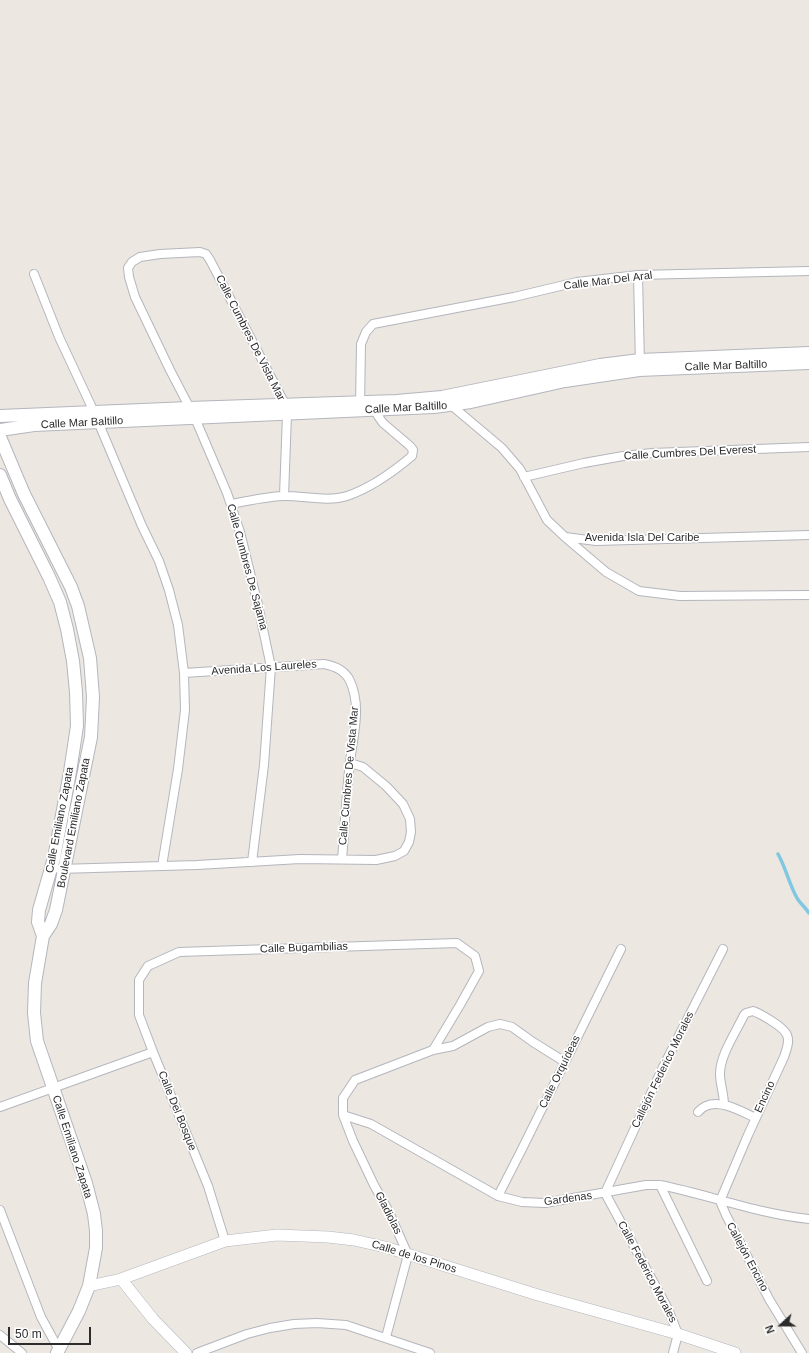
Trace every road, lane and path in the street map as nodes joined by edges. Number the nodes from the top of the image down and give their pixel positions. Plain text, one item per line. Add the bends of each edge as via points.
1 (206, 254) joint
2 (809, 271) edge
3 (34, 274) dead end
4 (638, 276) junction
5 (809, 353) edge
6 (809, 363) edge
7 (640, 365) junction
8 (449, 401) junction
9 (360, 406) junction
10 (374, 406) junction
11 (286, 409) junction
12 (192, 413) junction
13 (0, 416) edge
14 (96, 417) junction
15 (0, 430) edge
16 (1, 442) edge
17 (809, 447) edge
18 (0, 475) edge
19 (524, 477) junction
20 (284, 496) junction
21 (231, 504) junction
22 (809, 535) edge
23 (565, 537) junction
24 (809, 595) edge
25 (271, 667) junction
26 (343, 671) joint
27 (184, 673) junction
28 (350, 763) junction
29 (342, 859) junction
30 (252, 862) junction
31 (162, 866) junction
32 (51, 868) junction
33 (64, 869) junction
34 (43, 936) junction
35 (621, 949) dead end
36 (723, 949) dead end
37 (139, 980) joint
38 (433, 1050) junction
39 (152, 1052) junction
40 (565, 1062) junction
41 (52, 1088) junction
42 (724, 1105) junction
43 (0, 1107) edge
44 (698, 1112) dead end
45 (343, 1115) junction
46 (756, 1118) junction
47 (660, 1186) junction
48 (605, 1193) junction
49 (498, 1196) junction
50 (720, 1200) junction
51 (0, 1210) edge
52 (809, 1219) edge
53 (226, 1242) junction
54 (408, 1255) junction
55 (121, 1279) junction
56 (707, 1281) dead end
57 (89, 1286) junction
58 (678, 1334) junction
59 (0, 1335) edge
60 (386, 1337) junction
61 (58, 1351) edge
62 (22, 1353) edge
63 (186, 1353) edge
64 (197, 1353) edge
65 (430, 1353) edge
66 (674, 1353) edge
67 (735, 1353) edge
68 (802, 1353) edge

1 - 11 street, Calle Cumbres De Vista Mar
1 - 12 street, Calle Cumbres De Sajama via 200,252 140,257 128,268 135,297
2 - 4 street, Calle Mar Del Aral
3 - 14 street via 59,337
4 - 7 street
4 - 9 street, Calle Mar Del Aral via 577,282 373,324 361,344
5 - 7 main road, Calle Mar Baltillo
6 - 7 main road, Calle Mar Baltillo
7 - 8 main road, Calle Mar Baltillo via 600,365
8 - 10 main road, Calle Mar Baltillo via 397,401
8 - 19 street via 502,448
9 - 10 main road, Calle Mar Baltillo
9 - 11 main road, Calle Mar Baltillo
10 - 20 street via 383,423 410,446 413,450 412,456 394,471 347,496
11 - 12 main road, Calle Mar Baltillo
11 - 20 street, Calle Cumbres De Vista Mar
12 - 14 main road, Calle Mar Baltillo
12 - 21 street, Calle Cumbres De Sajama
13 - 14 main road, Calle Mar Baltillo
14 - 15 main road, Calle Mar Baltillo
14 - 27 street via 169,590 178,625
16 - 33 main road, Boulevard Emiliano Zapata via 71,587 90,658 94,697 91,737
17 - 19 street, Calle Cumbres Del Everest via 623,456
18 - 32 main road, Calle Emiliano Zapata via 60,602 73,661 77,726
19 - 23 street via 547,520
20 - 21 street
21 - 25 street, Calle Cumbres De Sajama via 240,532
22 - 23 street, Avenida Isla Del Caribe via 596,541
23 - 24 street via 606,572 639,591 680,596
25 - 26 street, Avenida Los Laureles via 324,664
25 - 27 street, Avenida Los Laureles
25 - 30 street, Calle Cumbres De Sajama via 264,765
26 - 28 street, Calle Cumbres De Vista Mar via 350,680 356,710
27 - 31 street via 185,710
28 - 29 street, Calle Cumbres De Vista Mar
28 - 29 street via 363,767 403,804 410,819 411,832 404,851 395,856 376,860
29 - 30 street
30 - 31 street
31 - 33 street
32 - 33 street
32 - 34 main road, Calle Emiliano Zapata via 39,910 38,922
33 - 34 main road, Boulevard Emiliano Zapata via 56,910
34 - 41 main road, Calle Emiliano Zapata via 35,983 34,1013 38,1041
35 - 40 street, Calle Orquídeas
36 - 48 street, Callejón Federico Morales via 663,1067
37 - 38 street, Calle Bugambilias via 148,966 178,952 456,943 475,956 479,971
37 - 39 street, Calle Del Bosque via 139,1015
38 - 40 street via 453,1046 488,1027 500,1024 512,1026
38 - 45 street via 355,1080 343,1098
39 - 41 street
39 - 53 street, Calle Del Bosque via 208,1186
40 - 49 street, Calle Orquídeas
41 - 43 street
41 - 57 main road, Calle Emiliano Zapata via 86,1183 94,1214 96,1248
42 - 44 street via 713,1104
42 - 46 street
42 - 46 street, Encino via 720,1085 722,1060 744,1015 749,1012 756,1013 784,1030 788,1041 784,1057
45 - 49 street, Gardenas via 371,1124
45 - 54 street, Gladiolas via 352,1142 389,1212
46 - 50 street, Encino
47 - 48 street, Gardenas via 646,1185
47 - 50 street, Gardenas
47 - 56 street
48 - 49 street, Gardenas via 546,1203 522,1202
48 - 58 street, Calle Federico Morales via 668,1309
50 - 52 street, Gardenas via 789,1217
50 - 68 street, Callejón Encino via 769,1299
51 - 61 street via 41,1316
53 - 54 street, Calle de los Pinos via 277,1235 328,1237 354,1240
53 - 55 street, Calle de los Pinos
54 - 58 street, Calle de los Pinos
54 - 60 street
55 - 57 street, Calle de los Pinos
55 - 63 street via 153,1319
57 - 61 main road, Calle Emiliano Zapata
58 - 66 street, Calle Federico Morales
58 - 67 street, Calle de los Pinos
59 - 62 street
60 - 64 street via 346,1324 294,1324 247,1334
60 - 65 street

